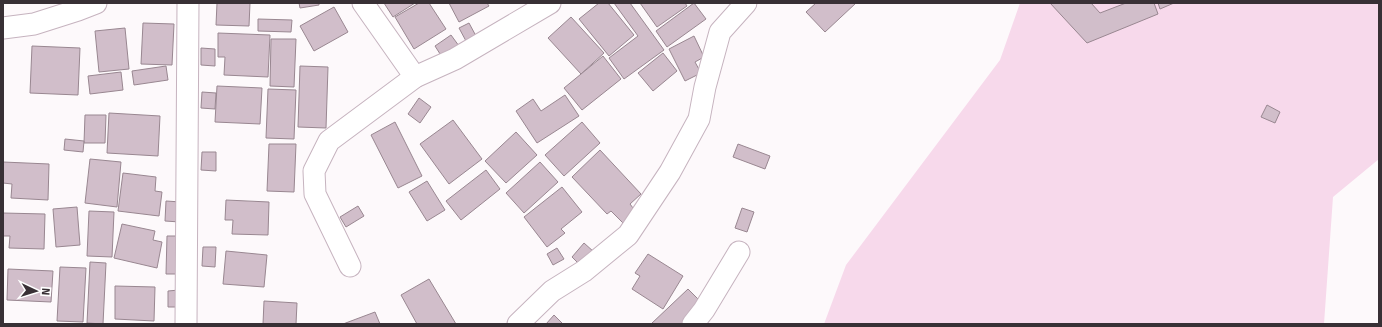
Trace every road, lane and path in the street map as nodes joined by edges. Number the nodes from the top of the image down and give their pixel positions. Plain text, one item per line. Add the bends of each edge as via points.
1 (96, 3) edge
2 (188, 3) edge
3 (363, 3) edge
4 (550, 3) edge
5 (746, 3) edge
6 (3, 28) edge
7 (415, 77) junction
8 (740, 252) dead end
9 (350, 266) dead end
10 (186, 324) edge
11 (518, 324) edge
12 (693, 324) edge

1 - 6 street via 34,24
2 - 10 street
3 - 7 street
4 - 7 street via 455,59
5 - 11 street via 720,32 699,119 670,172 628,235 584,271 552,291
7 - 9 street via 329,142 314,171 315,194
8 - 12 street

